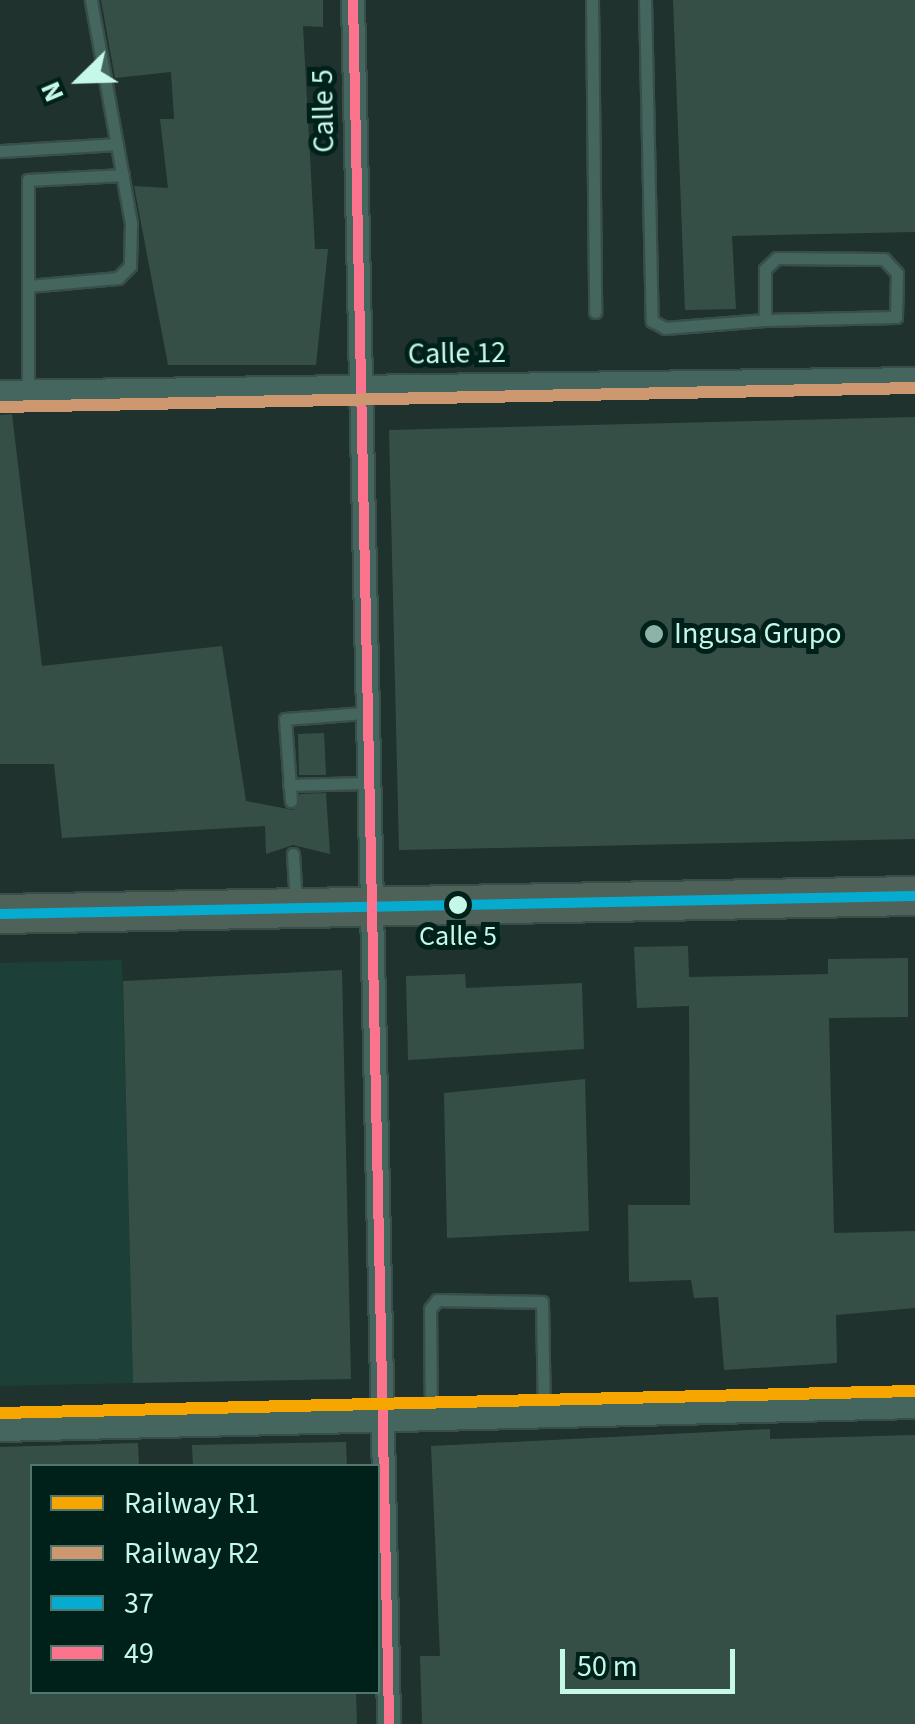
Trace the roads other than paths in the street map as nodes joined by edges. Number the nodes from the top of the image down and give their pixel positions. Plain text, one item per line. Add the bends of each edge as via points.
1 (91, 0) edge
2 (353, 0) edge
3 (592, 0) edge
4 (645, 0) edge
5 (118, 144) junction
6 (0, 152) edge
7 (123, 175) junction
8 (28, 286) junction
9 (594, 312) dead end
10 (765, 320) junction
11 (915, 378) edge
12 (357, 385) junction
13 (0, 392) edge
14 (28, 392) junction
15 (364, 713) junction
16 (366, 783) junction
17 (289, 786) junction
18 (291, 801) dead end
19 (294, 854) dead end
20 (915, 896) edge
21 (369, 907) junction
22 (296, 908) junction
23 (0, 914) edge
24 (915, 1406) edge
25 (544, 1417) junction
26 (431, 1420) junction
27 (382, 1422) junction
28 (0, 1430) edge
29 (389, 1724) edge

1 - 5 lane
2 - 12 street, Calle 5
3 - 9 lane
4 - 10 lane via 652,320 665,328
5 - 6 lane
5 - 7 lane
7 - 8 lane via 126,274
7 - 8 lane via 29,178
8 - 14 lane
10 - 10 lane via 896,317 898,273 884,259 772,260
11 - 12 street, Calle 12
12 - 14 street, Calle 12
12 - 15 street, Calle 5
13 - 14 street, Calle 12
15 - 16 street, Calle 5
15 - 17 lane via 287,716
16 - 17 lane
16 - 21 street, Calle 5
17 - 18 lane
19 - 22 lane
20 - 21 main road
21 - 22 main road
21 - 27 street, Calle 5
22 - 23 main road
24 - 25 street
25 - 26 street
25 - 26 lane via 542,1302 437,1300 430,1308
26 - 27 street
27 - 28 street
27 - 29 street, Calle 5

